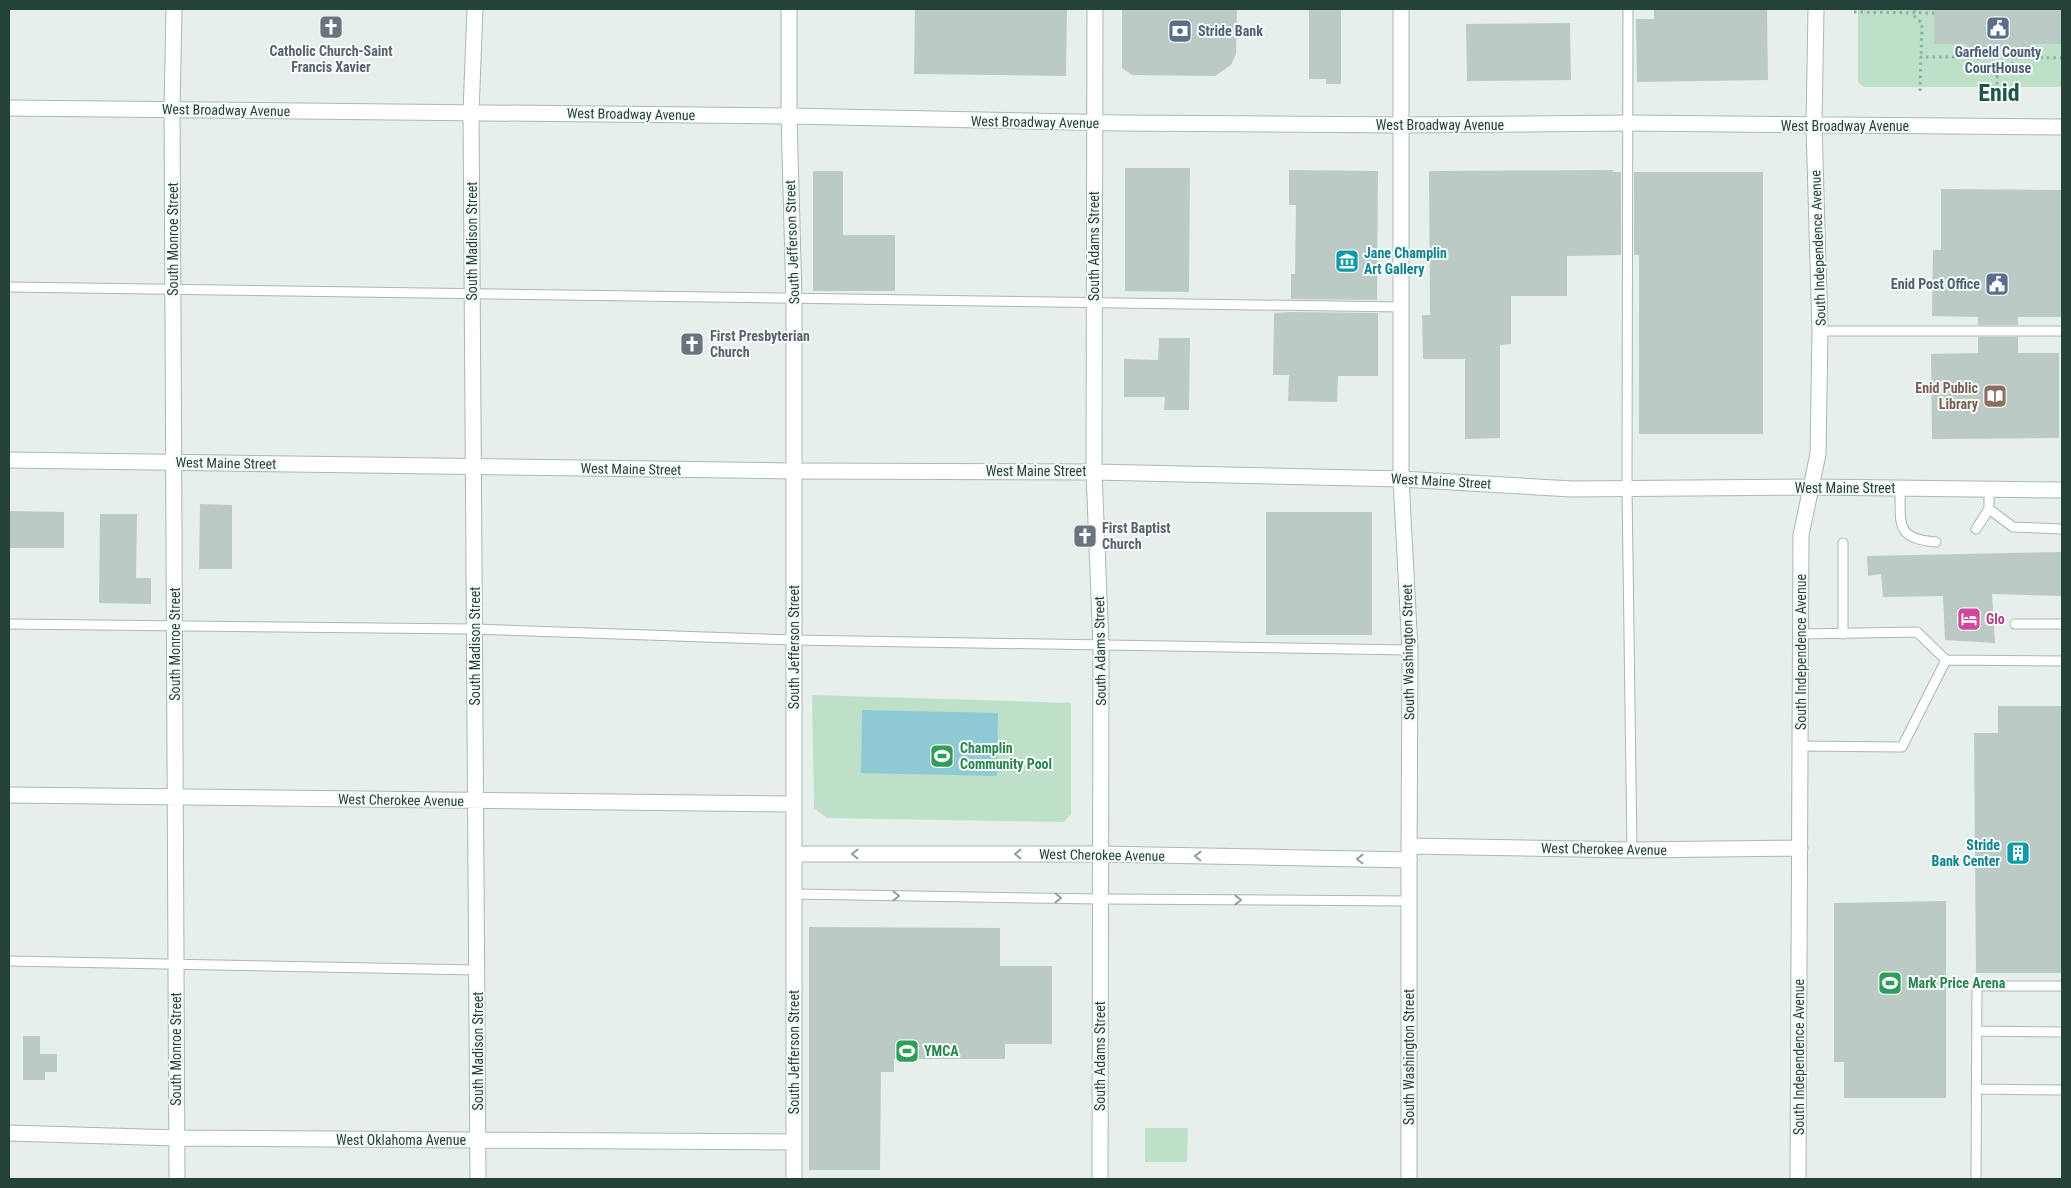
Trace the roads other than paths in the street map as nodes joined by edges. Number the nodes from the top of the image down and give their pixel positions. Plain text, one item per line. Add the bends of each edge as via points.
1 (174, 9) edge
2 (475, 9) edge
3 (789, 9) edge
4 (1096, 9) edge
5 (1401, 9) edge
6 (1628, 9) edge
7 (1816, 9) edge
8 (9, 108) edge
9 (172, 109) junction
10 (471, 112) junction
11 (788, 116) junction
12 (1094, 123) junction
13 (1628, 123) junction
14 (1402, 125) junction
15 (1814, 126) junction
16 (2062, 127) edge
17 (9, 287) edge
18 (173, 289) junction
19 (472, 294) junction
20 (794, 299) junction
21 (1093, 303) junction
22 (1402, 307) junction
23 (1820, 331) junction
24 (2062, 331) edge
25 (9, 460) edge
26 (174, 462) junction
27 (474, 467) junction
28 (794, 471) junction
29 (1094, 472) junction
30 (1401, 478) junction
31 (1811, 487) junction
32 (1628, 488) junction
33 (1900, 488) junction
34 (1989, 489) junction
35 (2062, 490) edge
36 (1989, 509) junction
37 (1976, 529) dead end
38 (2062, 529) edge
39 (1936, 542) dead end
40 (1842, 543) dead end
41 (9, 624) edge
42 (2015, 624) dead end
43 (2062, 624) edge
44 (174, 626) junction
45 (474, 629) junction
46 (1801, 634) junction
47 (1844, 634) junction
48 (794, 640) junction
49 (1101, 646) junction
50 (1410, 650) junction
51 (1946, 660) junction
52 (2062, 661) edge
53 (1800, 746) junction
54 (9, 795) edge
55 (175, 797) junction
56 (476, 801) junction
57 (794, 804) junction
58 (1800, 848) junction
59 (1632, 850) junction
60 (1409, 853) junction
61 (794, 854) junction
62 (1100, 854) junction
63 (794, 894) junction
64 (1100, 899) junction
65 (1409, 901) junction
66 (9, 961) edge
67 (176, 964) junction
68 (477, 970) junction
69 (2062, 986) edge
70 (1977, 1031) junction
71 (2062, 1032) edge
72 (1976, 1089) junction
73 (2062, 1090) edge
74 (9, 1133) edge
75 (177, 1138) junction
76 (478, 1140) junction
77 (794, 1142) junction
78 (177, 1179) edge
79 (478, 1179) edge
80 (794, 1179) edge
81 (1100, 1179) edge
82 (1409, 1179) edge
83 (1798, 1179) edge
84 (1976, 1179) edge

1 - 9 street, South Monroe Street
2 - 10 street, South Madison Street
3 - 11 street, South Jefferson Street
4 - 12 street, South Adams Street
5 - 14 street, South Washington Street
6 - 13 lane
7 - 15 street, South Independence Avenue
8 - 9 street, West Broadway Avenue
9 - 10 street, West Broadway Avenue
9 - 18 street, South Monroe Street
10 - 11 street, West Broadway Avenue
10 - 19 street, South Madison Street
11 - 12 street, West Broadway Avenue
11 - 20 street, South Jefferson Street
12 - 14 street, West Broadway Avenue
12 - 21 street, South Adams Street
13 - 14 street, West Broadway Avenue
13 - 15 street, West Broadway Avenue
13 - 32 lane
14 - 22 street, South Washington Street
15 - 16 street, West Broadway Avenue
15 - 23 street, South Independence Avenue
17 - 18 lane
18 - 19 lane
18 - 26 street, South Monroe Street
19 - 20 lane
19 - 27 street, South Madison Street
20 - 21 lane
20 - 28 street, South Jefferson Street
21 - 22 lane
21 - 29 street, South Adams Street
22 - 30 street, South Washington Street
23 - 24 lane
23 - 31 street, South Independence Avenue via 1818,454
25 - 26 street, West Maine Street
26 - 27 street, West Maine Street
26 - 44 street, South Monroe Street
27 - 28 street, West Maine Street
27 - 45 street, South Madison Street
28 - 29 street, West Maine Street
28 - 48 street, South Jefferson Street
29 - 30 street, West Maine Street
29 - 49 street, South Adams Street
30 - 32 street, West Maine Street via 1572,489
30 - 50 street, South Washington Street
31 - 32 street, West Maine Street
31 - 33 street, West Maine Street
31 - 46 street, South Independence Avenue via 1801,535
32 - 59 lane
33 - 34 street, West Maine Street
33 - 39 lane via 1903,530 1922,541
34 - 35 street, West Maine Street
34 - 36 lane
36 - 37 lane
36 - 38 lane via 2013,527
40 - 47 lane
41 - 44 lane
42 - 43 lane
44 - 45 lane
44 - 55 street, South Monroe Street
45 - 48 lane
45 - 56 street, South Madison Street
46 - 47 lane
46 - 53 street, South Independence Avenue
47 - 51 lane via 1917,632
48 - 49 lane
48 - 57 street, South Jefferson Street
49 - 50 lane
49 - 62 street, South Adams Street
50 - 60 street, South Washington Street
51 - 52 lane
51 - 53 lane via 1902,747
53 - 58 street, South Independence Avenue
54 - 55 street, West Cherokee Avenue
55 - 56 street, West Cherokee Avenue
55 - 67 street, South Monroe Street
56 - 57 street, West Cherokee Avenue
56 - 68 street, South Madison Street
57 - 61 street, South Jefferson Street
58 - 59 street, West Cherokee Avenue
58 - 83 street, South Independence Avenue
59 - 60 street, West Cherokee Avenue
60 -> 62 street, West Cherokee Avenue
60 - 65 street, South Washington Street
62 -> 61 street, West Cherokee Avenue
61 - 63 street, South Jefferson Street
62 - 64 street, South Adams Street
63 -> 64 lane
63 - 77 street, South Jefferson Street
64 -> 65 lane
64 - 81 street, South Adams Street
65 - 82 street, South Washington Street
66 - 67 lane
67 - 68 lane
67 - 75 street, South Monroe Street
68 - 76 street, South Madison Street
69 - 70 lane via 1977,986
70 - 71 lane
70 - 72 lane
72 - 73 lane
72 - 84 lane
74 - 75 street, West Oklahoma Avenue
75 - 76 street, West Oklahoma Avenue
75 - 78 street, South Monroe Street
76 - 77 street, West Oklahoma Avenue
76 - 79 street, South Madison Street
77 - 80 street, South Jefferson Street

